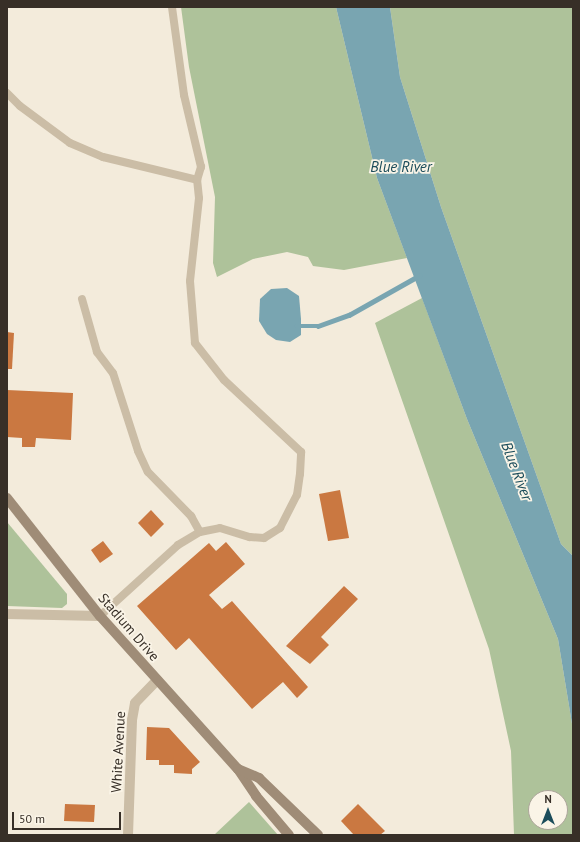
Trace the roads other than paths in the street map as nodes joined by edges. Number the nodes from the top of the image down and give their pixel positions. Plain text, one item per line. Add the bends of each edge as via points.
1 (172, 7) edge
2 (7, 93) edge
3 (197, 180) junction
4 (82, 299) dead end
5 (7, 498) edge
6 (200, 532) junction
7 (7, 614) edge
8 (100, 616) junction
9 (157, 680) junction
10 (238, 768) junction
11 (128, 835) edge
12 (289, 835) edge
13 (318, 835) edge

1 - 3 lane via 184,95 201,167
2 - 3 lane via 20,106 70,143 109,159
3 - 6 lane via 199,198 190,281 195,343 224,380 301,452 297,495 280,528 264,538 250,537 220,528
4 - 6 lane via 97,352 113,373 138,451 148,472 167,488 191,516
5 - 8 main road, Stadium Drive
6 - 8 lane via 178,545
7 - 8 street
8 - 9 main road, Stadium Drive
9 - 10 main road, Stadium Drive
9 - 11 street, White Avenue via 135,703 132,720
10 - 12 main road, Stadium Drive via 256,796
10 - 13 main road, Stadium Drive via 259,778

